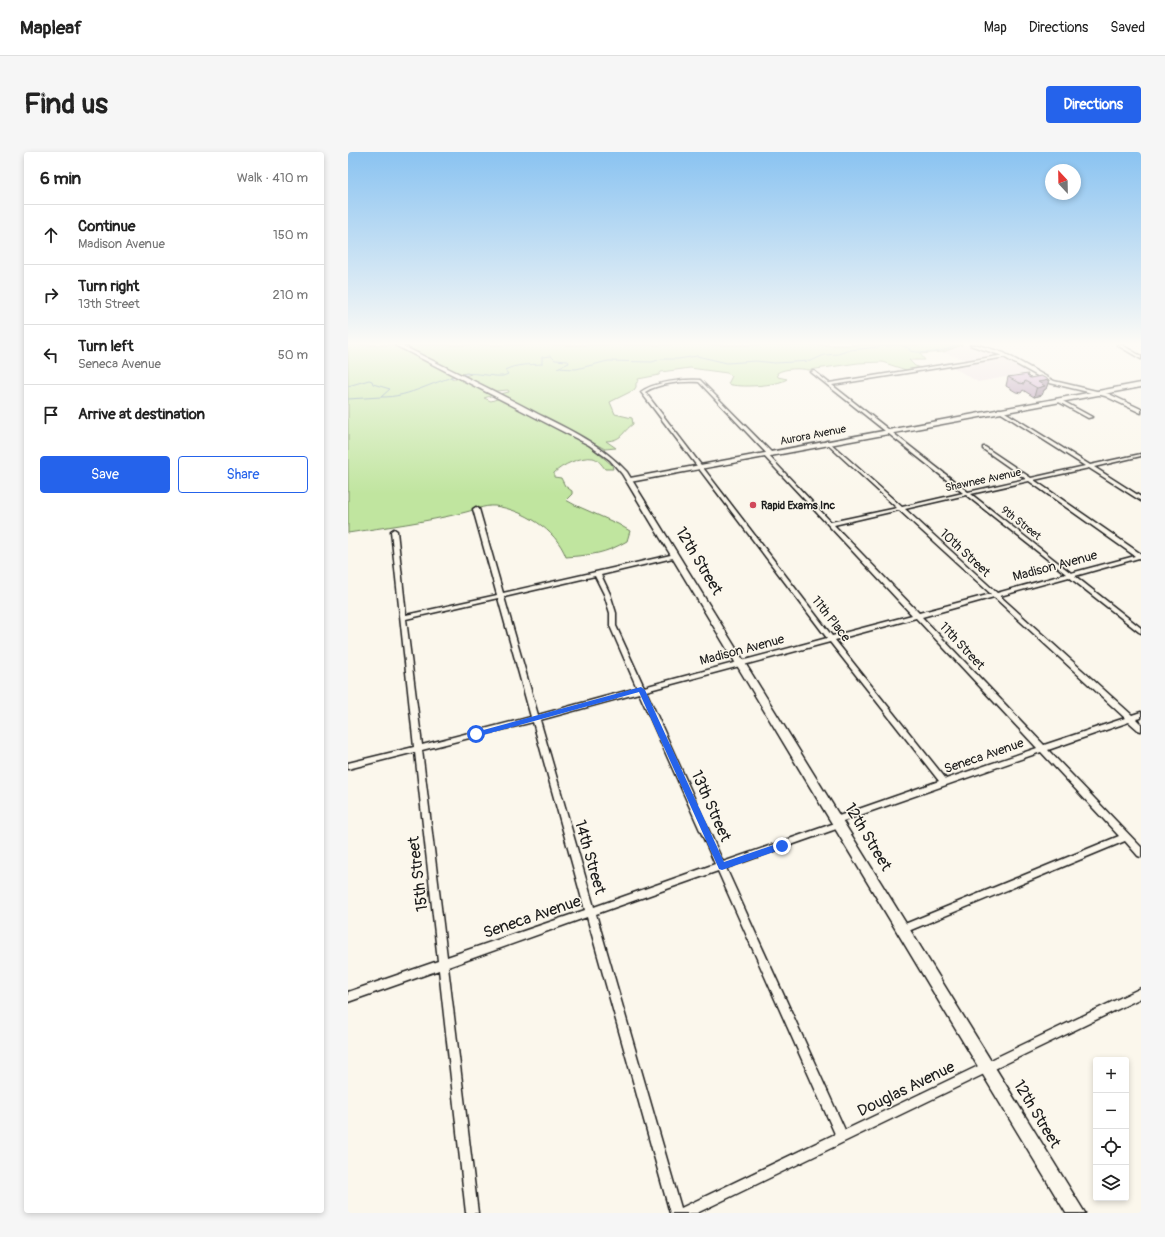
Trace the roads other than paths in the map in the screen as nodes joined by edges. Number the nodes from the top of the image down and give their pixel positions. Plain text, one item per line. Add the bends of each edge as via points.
1 (496, 395) edge
2 (643, 395) edge
3 (712, 395) edge
4 (842, 395) edge
5 (1084, 395) joint
6 (1087, 395) edge
7 (1103, 395) edge
8 (1058, 400) junction
9 (1000, 410) junction
10 (1141, 411) edge
11 (1090, 417) dead end
12 (888, 431) junction
13 (828, 442) junction
14 (985, 448) dead end
15 (767, 454) junction
16 (1141, 455) edge
17 (1089, 466) junction
18 (700, 467) junction
19 (630, 480) junction
20 (1030, 480) junction
21 (967, 493) junction
22 (1141, 499) edge
23 (901, 508) junction
24 (476, 509) dead end
25 (830, 524) junction
26 (394, 531) dead end
27 (675, 556) junction
28 (1141, 556) edge
29 (597, 574) junction
30 (1070, 575) junction
31 (995, 594) junction
32 (500, 595) junction
33 (916, 615) junction
34 (403, 618) junction
35 (1141, 631) edge
36 (831, 639) junction
37 (740, 663) junction
38 (641, 690) junction
39 (1141, 716) edge
40 (534, 718) junction
41 (1131, 719) junction
42 (1141, 728) edge
43 (418, 749) junction
44 (1043, 750) junction
45 (348, 766) edge
46 (945, 783) junction
47 (838, 823) junction
48 (1126, 837) junction
49 (1141, 853) edge
50 (722, 867) junction
51 (590, 912) junction
52 (903, 929) junction
53 (443, 964) junction
54 (1141, 994) edge
55 (348, 997) edge
56 (987, 1067) junction
57 (842, 1137) junction
58 (472, 1213) edge
59 (676, 1213) edge
60 (684, 1213) edge
61 (1076, 1213) edge

1 - 19 main road, 12th Street via 601,450
2 - 18 street, 11th Place
3 - 15 street, 11th Street
4 - 12 street, 9th Street
5 - 6 street, Aurora Avenue
5 - 8 street, Aurora Avenue
7 - 10 main road
8 - 9 street, Aurora Avenue
8 - 11 street
9 - 12 street, Aurora Avenue
9 - 17 street
12 - 13 street, Aurora Avenue
12 - 21 street, 9th Street
13 - 15 street, Aurora Avenue
13 - 23 street, 10th Street
14 - 20 street
15 - 18 street, Aurora Avenue
15 - 25 street, 11th Street
16 - 17 street, Shawnee Avenue
17 - 20 street, Shawnee Avenue
17 - 22 street
18 - 19 street, Aurora Avenue
18 - 36 street, 11th Place
19 - 27 main road, 12th Street
20 - 21 street, Shawnee Avenue
20 - 28 street
21 - 23 street, Shawnee Avenue
21 - 30 street, 9th Street
23 - 25 street, Shawnee Avenue
23 - 31 street, 10th Street
24 - 32 street, 14th Street
25 - 33 street, 11th Street
26 - 34 street, 15th Street
27 - 29 street
27 - 37 main road, 12th Street
28 - 30 street, Madison Avenue
29 - 32 street
29 - 38 street, 13th Street via 613,613 613,626
30 - 31 street, Madison Avenue
30 - 35 street, 9th Street
31 - 33 street, Madison Avenue
31 - 41 street, 10th Street
32 - 34 street
32 - 40 street, 14th Street
33 - 36 street, Madison Avenue
33 - 44 street, 11th Street
34 - 43 street, 15th Street
36 - 37 street, Madison Avenue
36 - 46 street, 11th Place
37 - 38 street, Madison Avenue
37 - 47 main road, 12th Street
38 - 40 street, Madison Avenue
38 - 50 street, 13th Street
39 - 41 street, Seneca Avenue
40 - 43 street, Madison Avenue
40 - 51 street, 14th Street
41 - 42 street, 10th Street
41 - 44 street, Seneca Avenue
43 - 45 street, Madison Avenue
43 - 53 street, 15th Street
44 - 46 street, Seneca Avenue
44 - 48 street, 11th Street
46 - 47 street, Seneca Avenue
47 - 50 street, Seneca Avenue
47 - 52 main road, 12th Street
48 - 49 street, 11th Street
48 - 52 street
50 - 51 street, Seneca Avenue
50 - 57 street, 13th Street
51 - 53 street, Seneca Avenue
51 - 59 street, 14th Street
52 - 56 main road, 12th Street
53 - 55 street, Seneca Avenue
53 - 58 street, 15th Street
54 - 56 street, Douglas Avenue
56 - 57 street, Douglas Avenue
56 - 61 main road, 12th Street
57 - 60 street, Douglas Avenue

